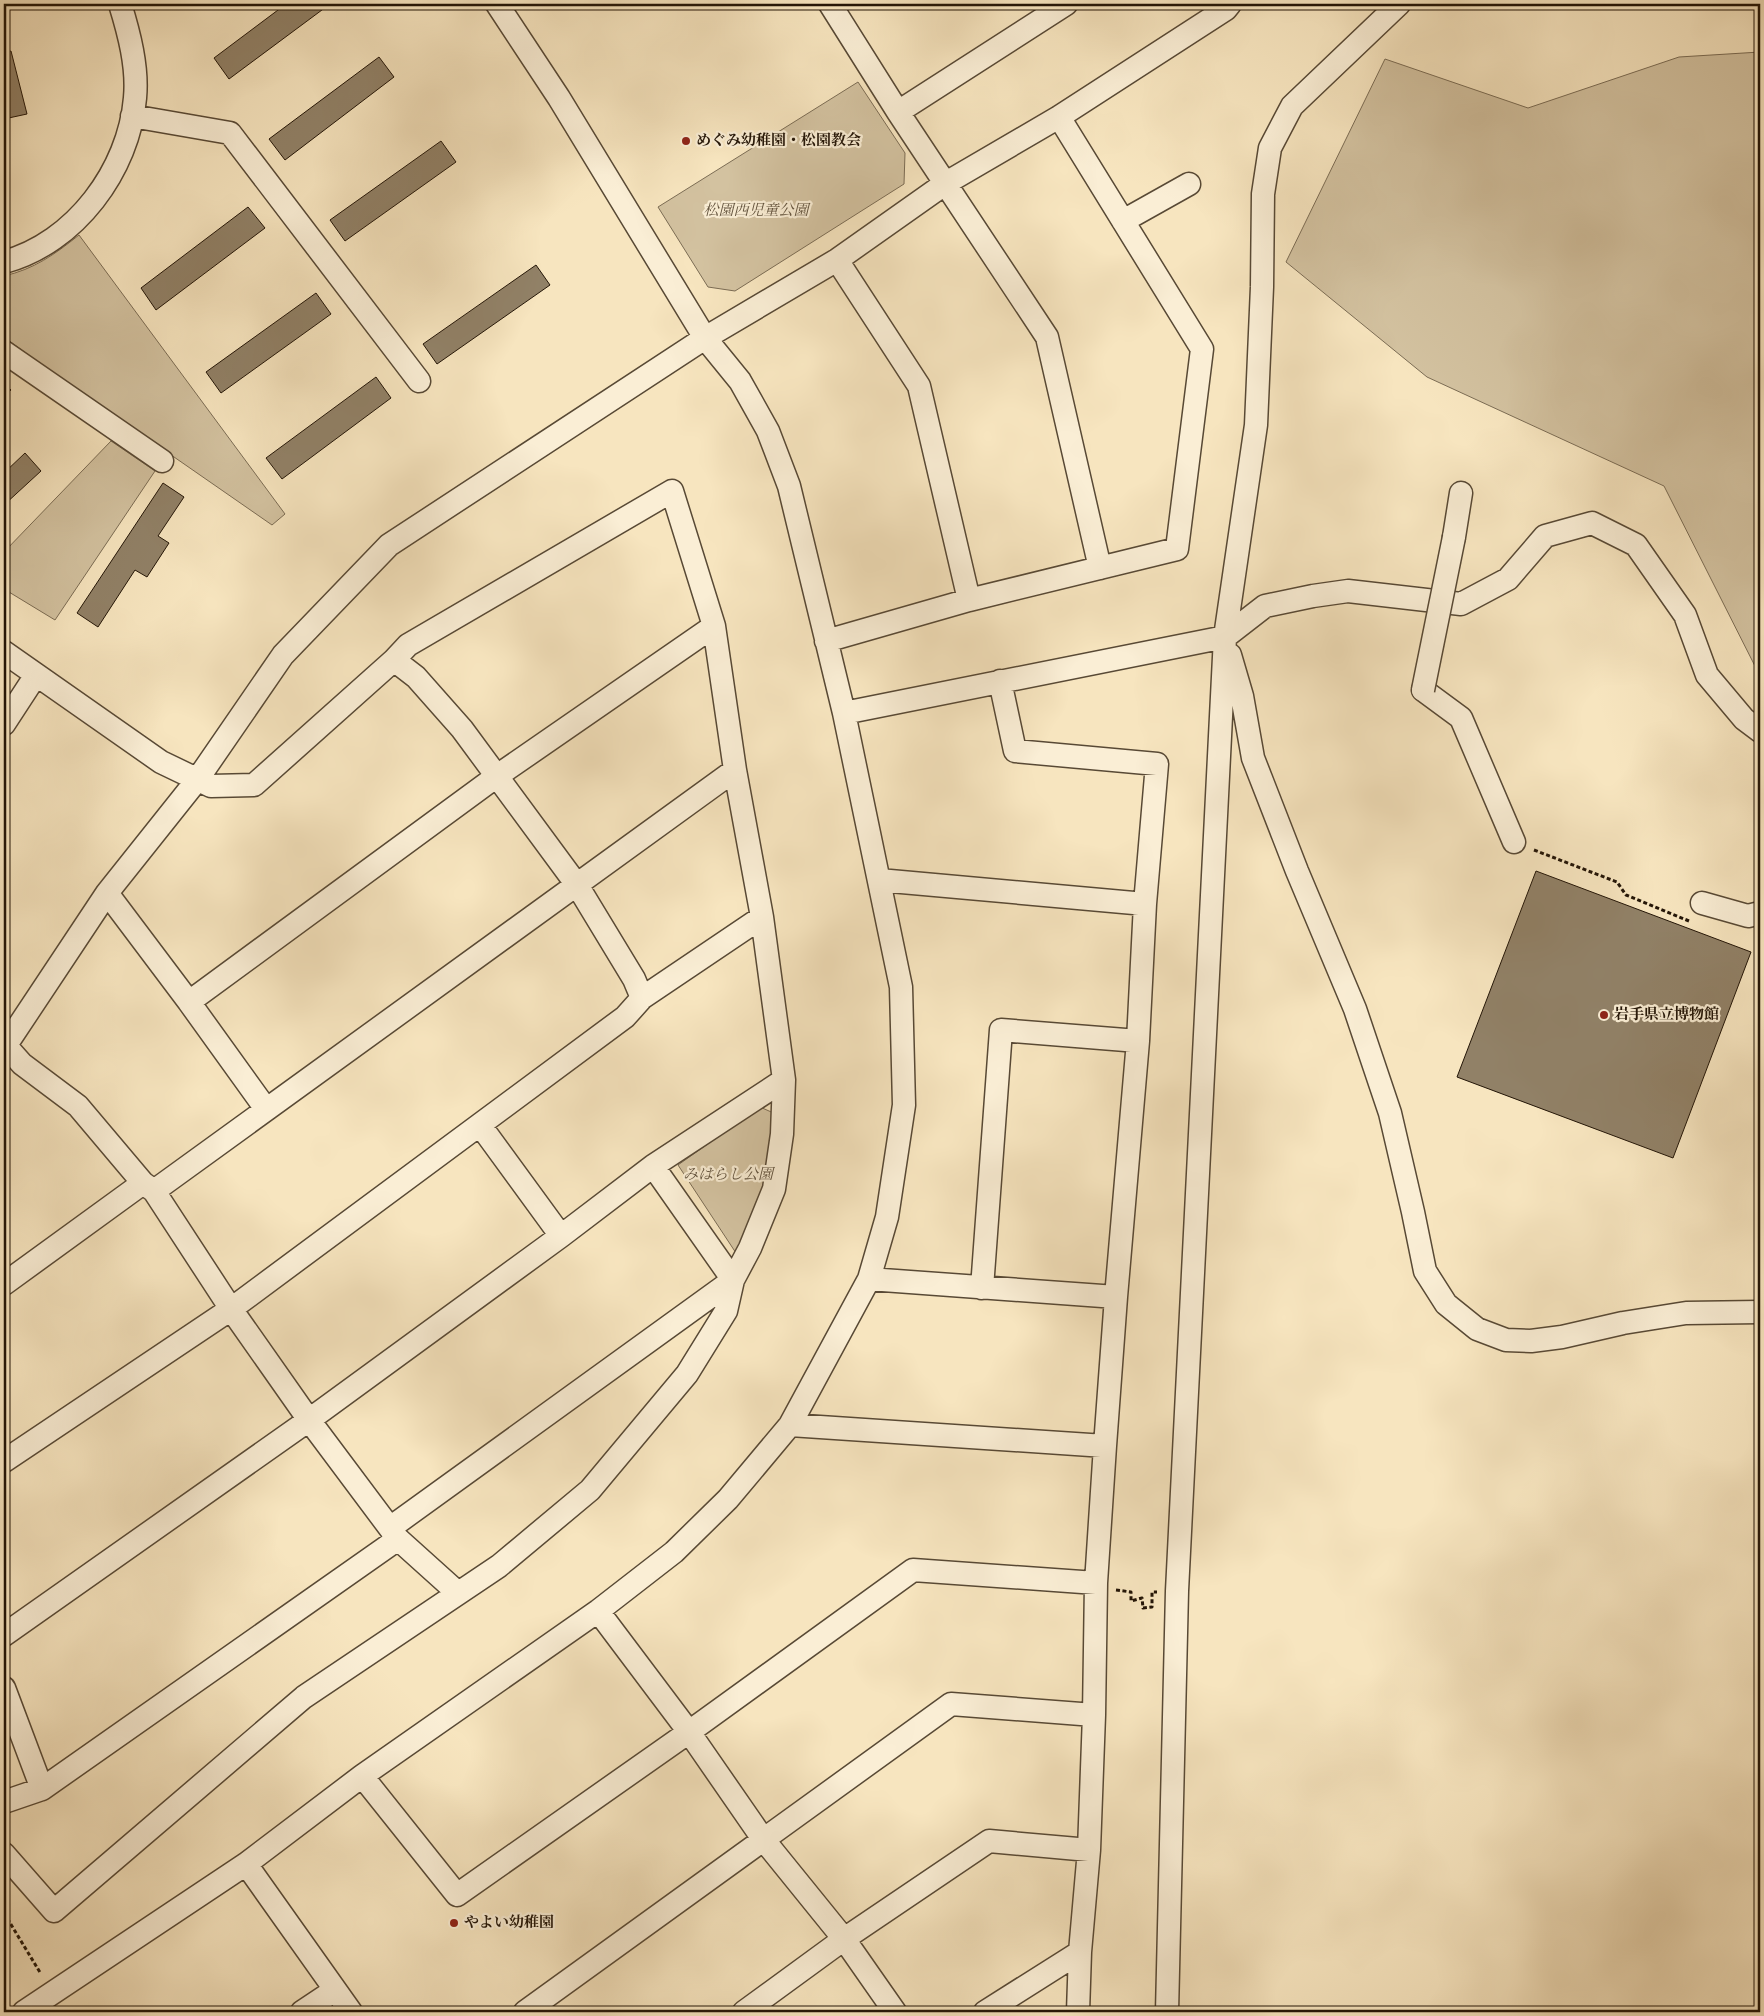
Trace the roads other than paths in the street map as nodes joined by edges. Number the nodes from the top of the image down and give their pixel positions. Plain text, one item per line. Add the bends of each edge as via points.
1 (120, 4) edge
2 (497, 4) edge
3 (830, 4) edge
4 (1066, 4) edge
5 (1230, 4) edge
6 (1399, 4) edge
7 (898, 112) junction
8 (132, 116) junction
9 (1059, 117) junction
10 (946, 183) junction
11 (1189, 184) dead end
12 (1124, 222) junction
13 (837, 260) junction
14 (4, 262) edge
15 (705, 338) junction
16 (4, 352) edge
17 (420, 381) dead end
18 (162, 461) dead end
19 (1462, 493) dead end
20 (1100, 568) junction
21 (969, 600) junction
22 (714, 626) junction
23 (1225, 637) junction
24 (826, 641) junction
25 (4, 652) edge
26 (394, 660) junction
27 (36, 675) junction
28 (1000, 680) junction
29 (844, 713) junction
30 (4, 724) edge
31 (1760, 731) edge
32 (735, 770) junction
33 (497, 776) junction
34 (197, 780) junction
35 (1514, 842) road end
36 (879, 880) junction
37 (577, 885) junction
38 (107, 893) junction
39 (1702, 903) road end
40 (1145, 904) junction
41 (1760, 913) edge
42 (762, 917) junction
43 (642, 998) junction
44 (189, 1002) junction
45 (1138, 1041) junction
46 (5, 1047) edge
47 (784, 1080) junction
48 (266, 1108) junction
49 (480, 1125) junction
50 (653, 1166) junction
51 (148, 1187) junction
52 (561, 1236) junction
53 (869, 1279) junction
54 (733, 1280) junction
55 (4, 1284) edge
56 (982, 1288) junction
57 (1116, 1297) junction
58 (231, 1309) junction
59 (1760, 1312) edge
60 (308, 1420) junction
61 (790, 1424) junction
62 (1105, 1446) junction
63 (4, 1461) edge
64 (394, 1533) junction
65 (1096, 1583) junction
66 (458, 1593) junction
67 (598, 1611) junction
68 (4, 1635) edge
69 (4, 1688) edge
70 (1094, 1715) junction
71 (689, 1732) junction
72 (362, 1776) junction
73 (42, 1789) junction
74 (4, 1802) edge
75 (763, 1839) junction
76 (1088, 1850) junction
77 (4, 1854) edge
78 (246, 1864) junction
79 (844, 1939) junction
80 (1080, 1952) junction
81 (335, 1990) junction
82 (24, 2012) edge
83 (302, 2012) edge
84 (351, 2012) edge
85 (525, 2012) edge
86 (744, 2012) edge
87 (895, 2012) edge
88 (985, 2012) edge
89 (1078, 2012) edge
90 (1167, 2012) edge

1 - 8 street via 133,58 135,97
2 - 15 street via 559,98
3 - 7 street
4 - 7 street
5 - 9 street
6 - 23 street via 1292,106 1270,148 1263,194 1256,425
7 - 10 street
8 - 14 street via 113,170 87,208 52,239 33,251
8 - 17 street via 230,133
9 - 10 street
9 - 12 street
10 - 13 street
10 - 20 street via 1047,337
11 - 12 street
12 - 20 street via 1202,349 1177,549
13 - 15 street
13 - 21 street via 919,386
15 - 24 street via 740,381 768,431 786,476
15 - 34 street via 389,544 283,655
16 - 18 street
19 - 35 street, bridge via 1423,690 1461,718
20 - 21 street
21 - 24 street
22 - 26 street via 672,491 408,645
22 - 32 street
22 - 33 street
23 - 28 street
23 - 31 street via 1265,606 1348,591 1461,604 1508,579 1545,536 1592,523 1636,545 1685,615 1707,675 1744,719
23 - 59 street via 1242,696 1253,758 1355,1008 1390,1113 1424,1271 1446,1304 1477,1329 1506,1340 1531,1341 1686,1313
23 - 90 street via 1177,1591
24 - 29 street
25 - 27 street
26 - 33 street via 416,677 462,729
26 - 34 street via 254,785 211,786
27 - 30 street
27 - 34 street via 161,762
28 - 29 street
28 - 40 street via 1015,751 1157,764
29 - 36 street
32 - 37 street
32 - 42 street
33 - 37 street
33 - 44 street
34 - 38 street
36 - 40 street
36 - 53 street via 902,987 904,1105 887,1217
37 - 43 street via 634,979
37 - 48 street
38 - 44 street
38 - 46 street
39 - 41 street via 1748,916
40 - 45 street
42 - 43 street
42 - 47 street
43 - 49 street via 625,1017
44 - 48 street
45 - 56 street via 1001,1030
45 - 57 street
46 - 51 street via 22,1064 78,1106
47 - 50 street
47 - 54 street via 782,1134 774,1189
48 - 51 street
49 - 52 street
49 - 58 street
50 - 52 street
50 - 54 street
51 - 55 street
51 - 58 street
52 - 60 street
53 - 56 street
53 - 61 street
54 - 64 street
54 - 66 street via 726,1312 687,1374 590,1490 498,1566
56 - 57 street
57 - 62 street
58 - 60 street
58 - 63 street
60 - 64 street
60 - 68 street
61 - 62 street
61 - 67 street via 728,1499 681,1545
62 - 65 street
64 - 66 street
64 - 73 street
65 - 70 street
65 - 71 street via 913,1570
66 - 77 street via 304,1697 54,1911
67 - 71 street
67 - 72 street
69 - 73 street
70 - 75 street via 951,1704
70 - 76 street
71 - 72 street via 457,1895
71 - 75 street
72 - 78 street
73 - 74 street
75 - 79 street
75 - 85 street
76 - 79 street via 989,1841
76 - 80 street
78 - 81 street
78 - 82 street
79 - 86 street
79 - 87 street
80 - 88 street
80 - 89 street
81 - 83 street
81 - 84 street

